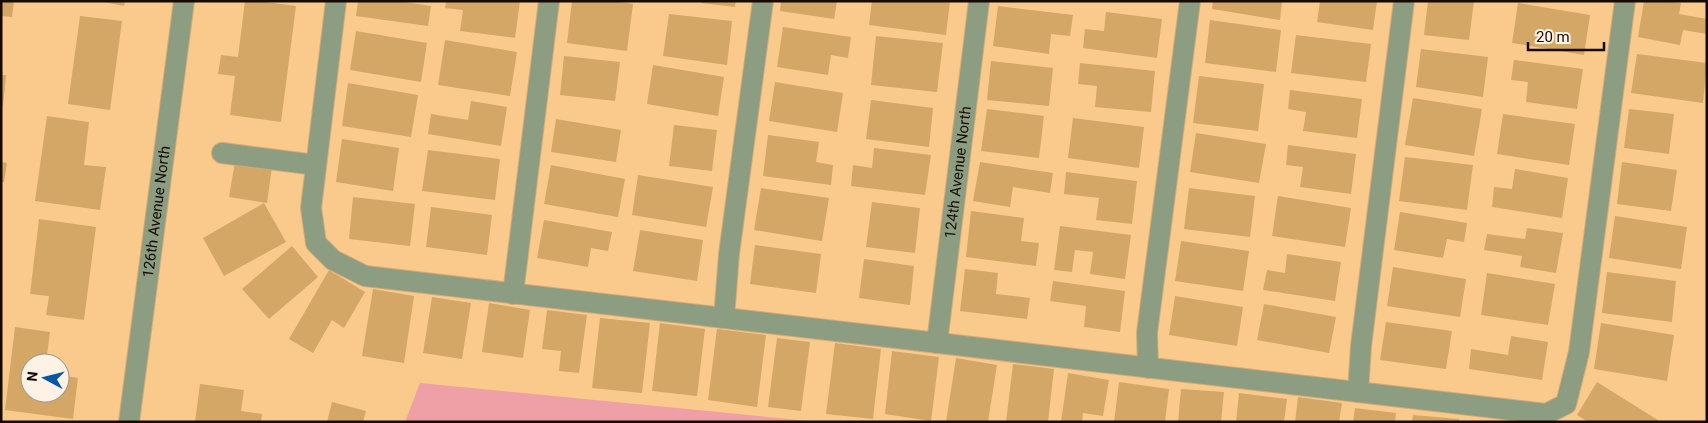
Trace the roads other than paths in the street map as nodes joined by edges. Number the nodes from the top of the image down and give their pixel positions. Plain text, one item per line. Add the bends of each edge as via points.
1 (184, 1) edge
2 (336, 1) edge
3 (548, 1) edge
4 (762, 1) edge
5 (979, 1) edge
6 (1190, 1) edge
7 (1404, 1) edge
8 (1625, 1) edge
9 (222, 153) dead end
10 (316, 165) junction
11 (514, 294) junction
12 (724, 318) junction
13 (937, 343) junction
14 (1148, 368) junction
15 (1358, 392) junction
16 (129, 422) edge

1 - 16 street, 126th Avenue North
2 - 10 street
3 - 11 street
4 - 12 street via 729,254
5 - 13 street, 124th Avenue North
6 - 14 street via 1147,333
7 - 15 street
8 - 15 street via 1579,352 1566,404 1546,414
9 - 10 street
10 - 11 street via 311,208 316,243 332,260 365,276
11 - 12 street
12 - 13 street
13 - 14 street
14 - 15 street

